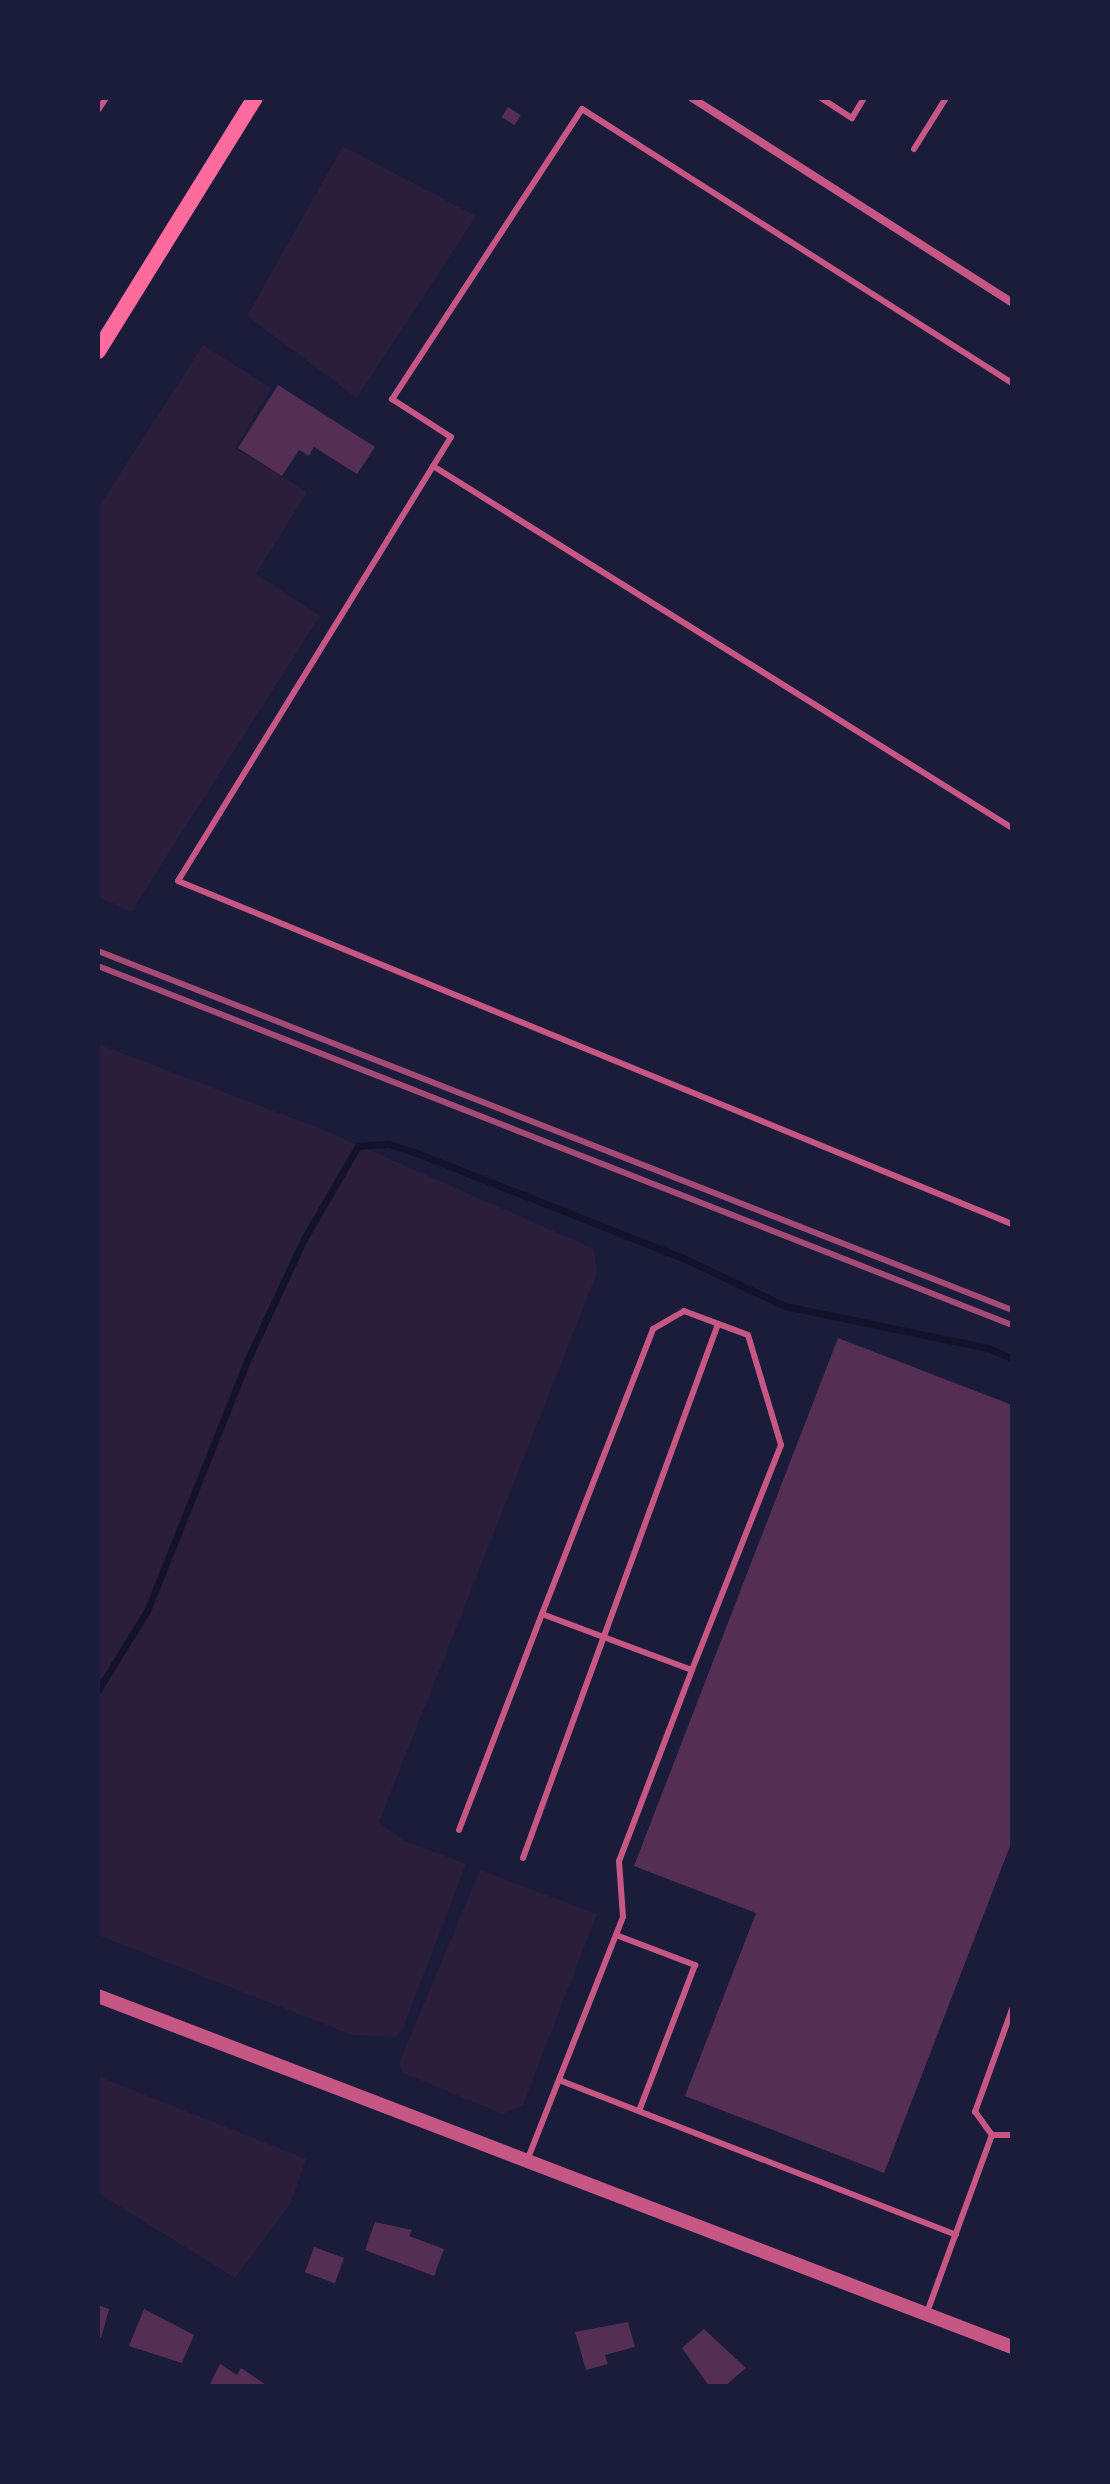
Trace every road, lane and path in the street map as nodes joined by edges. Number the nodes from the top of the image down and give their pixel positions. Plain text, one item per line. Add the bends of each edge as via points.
1 (106, 98) edge
2 (255, 98) edge
3 (692, 98) edge
4 (821, 98) edge
5 (864, 98) edge
6 (946, 98) edge
7 (98, 110) edge
8 (914, 149) dead end
9 (1012, 303) edge
10 (98, 351) edge
11 (1012, 383) edge
12 (433, 466) junction
13 (1012, 828) edge
14 (1012, 1224) edge
15 (718, 1324) junction
16 (542, 1614) junction
17 (602, 1638) junction
18 (692, 1670) junction
19 (459, 1830) dead end
20 (523, 1858) dead end
21 (616, 1935) junction
22 (98, 1996) edge
23 (1012, 2009) edge
24 (559, 2080) junction
25 (639, 2111) junction
26 (992, 2135) junction
27 (1012, 2135) edge
28 (527, 2162) junction
29 (956, 2235) junction
30 (926, 2315) junction
31 (1012, 2347) edge

1 - 7 lane
2 - 10 main road
3 - 9 street
4 - 5 lane via 852,118
6 - 8 lane
11 - 12 lane via 582,109 392,399 451,437
12 - 13 lane
12 - 14 lane via 178,881
15 - 16 lane via 684,1311 653,1329
15 - 17 lane
15 - 18 lane via 748,1335 781,1445
16 - 17 lane
16 - 19 lane
17 - 18 lane
17 - 20 lane
18 - 21 lane via 619,1861 623,1917
21 - 24 lane
21 - 25 lane via 695,1965
22 - 28 street
23 - 26 lane via 975,2112
24 - 25 lane
24 - 28 lane
25 - 29 lane
26 - 27 lane
26 - 29 lane
28 - 30 street
29 - 30 lane
30 - 31 street

